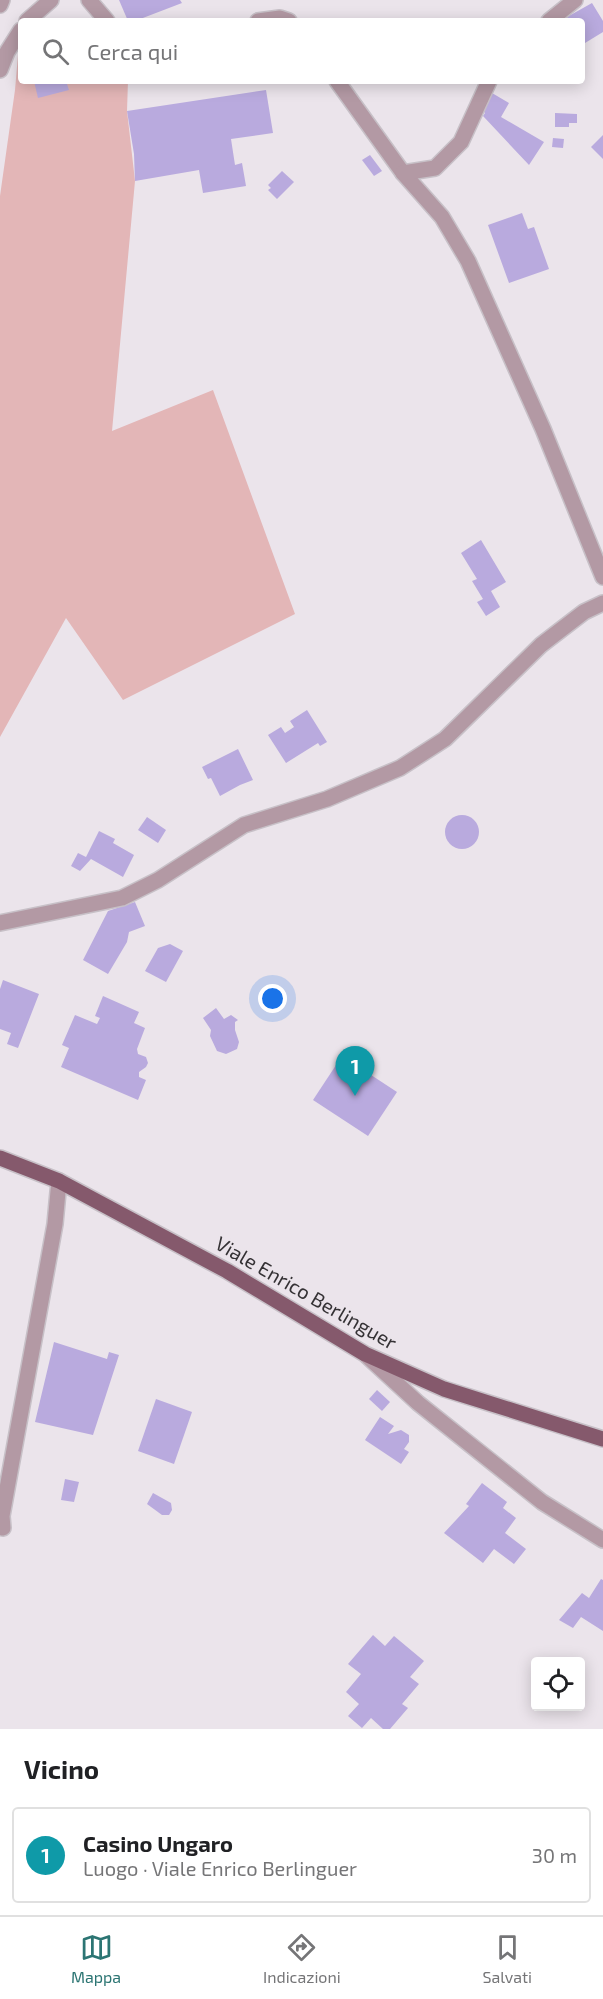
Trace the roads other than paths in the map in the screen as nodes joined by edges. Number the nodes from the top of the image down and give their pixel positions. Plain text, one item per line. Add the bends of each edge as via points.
1 (2, 0) edge
2 (51, 0) edge
3 (89, 0) edge
4 (575, 0) edge
5 (0, 5) edge
6 (30, 18) edge
7 (104, 18) edge
8 (553, 18) edge
9 (18, 35) edge
10 (0, 70) edge
11 (339, 84) edge
12 (488, 84) edge
13 (403, 173) junction
14 (603, 577) edge
15 (603, 603) edge
16 (0, 923) edge
17 (0, 1158) edge
18 (59, 1181) junction
19 (364, 1354) junction
20 (603, 1439) edge
21 (3, 1528) dead end
22 (603, 1540) edge

1 - 5 street
2 - 6 street
3 - 7 street
4 - 8 street
9 - 10 street
11 - 13 street
12 - 13 street via 461,142 435,168
13 - 14 street via 442,217 468,261
15 - 16 street via 584,612 541,645 445,739 400,768 327,799 244,825 158,880 122,898
17 - 18 main road, Viale Enrico Berlinguer
18 - 19 main road, Viale Enrico Berlinguer via 227,1271
18 - 21 street
19 - 20 main road, Viale Enrico Berlinguer via 444,1389
19 - 22 street via 418,1403 542,1502

